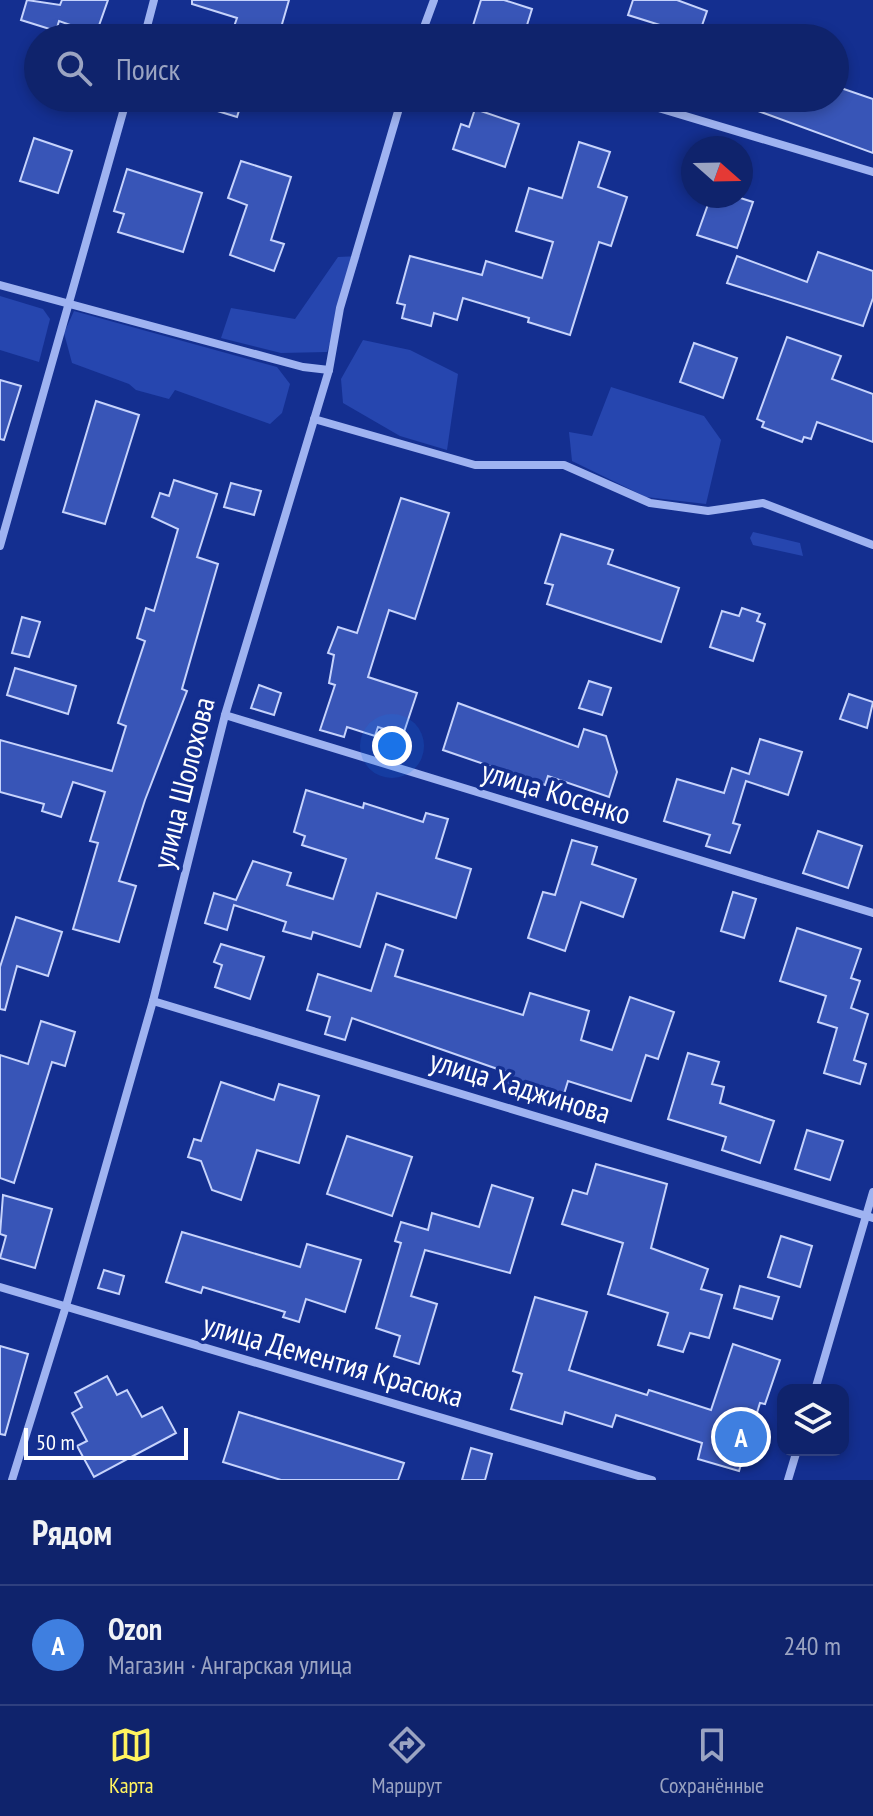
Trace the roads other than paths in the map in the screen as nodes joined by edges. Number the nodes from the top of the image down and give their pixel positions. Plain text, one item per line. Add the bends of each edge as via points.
1 (154, 0) edge
2 (434, 0) edge
3 (148, 24) edge
4 (426, 24) edge
5 (123, 112) edge
6 (398, 112) edge
7 (672, 112) edge
8 (873, 172) edge
9 (0, 285) edge
10 (71, 306) junction
11 (329, 370) junction
12 (314, 419) junction
13 (873, 545) edge
14 (0, 546) edge
15 (225, 715) junction
16 (873, 913) edge
17 (153, 1001) junction
18 (873, 1192) edge
19 (869, 1217) edge
20 (0, 1287) edge
21 (66, 1306) junction
22 (817, 1384) edge
23 (795, 1456) edge
24 (12, 1480) edge
25 (652, 1480) edge
26 (788, 1480) edge

1 - 3 street
2 - 4 street
5 - 10 street
6 - 11 street, улица Шолохова via 340,308
7 - 8 street
9 - 10 street
10 - 11 street
10 - 14 street
11 - 12 street, улица Шолохова
12 - 13 street via 475,465 564,465 650,503 708,511 763,503
12 - 15 street, улица Шолохова
15 - 16 street, улица Косенко
15 - 17 street, улица Шолохова
17 - 19 street, улица Хаджинова
17 - 21 street, улица Шолохова
18 - 19 street
19 - 22 street
20 - 21 street, улица Дементия Красюка
21 - 24 street, улица Шолохова
21 - 25 street, улица Дементия Красюка
23 - 26 street

